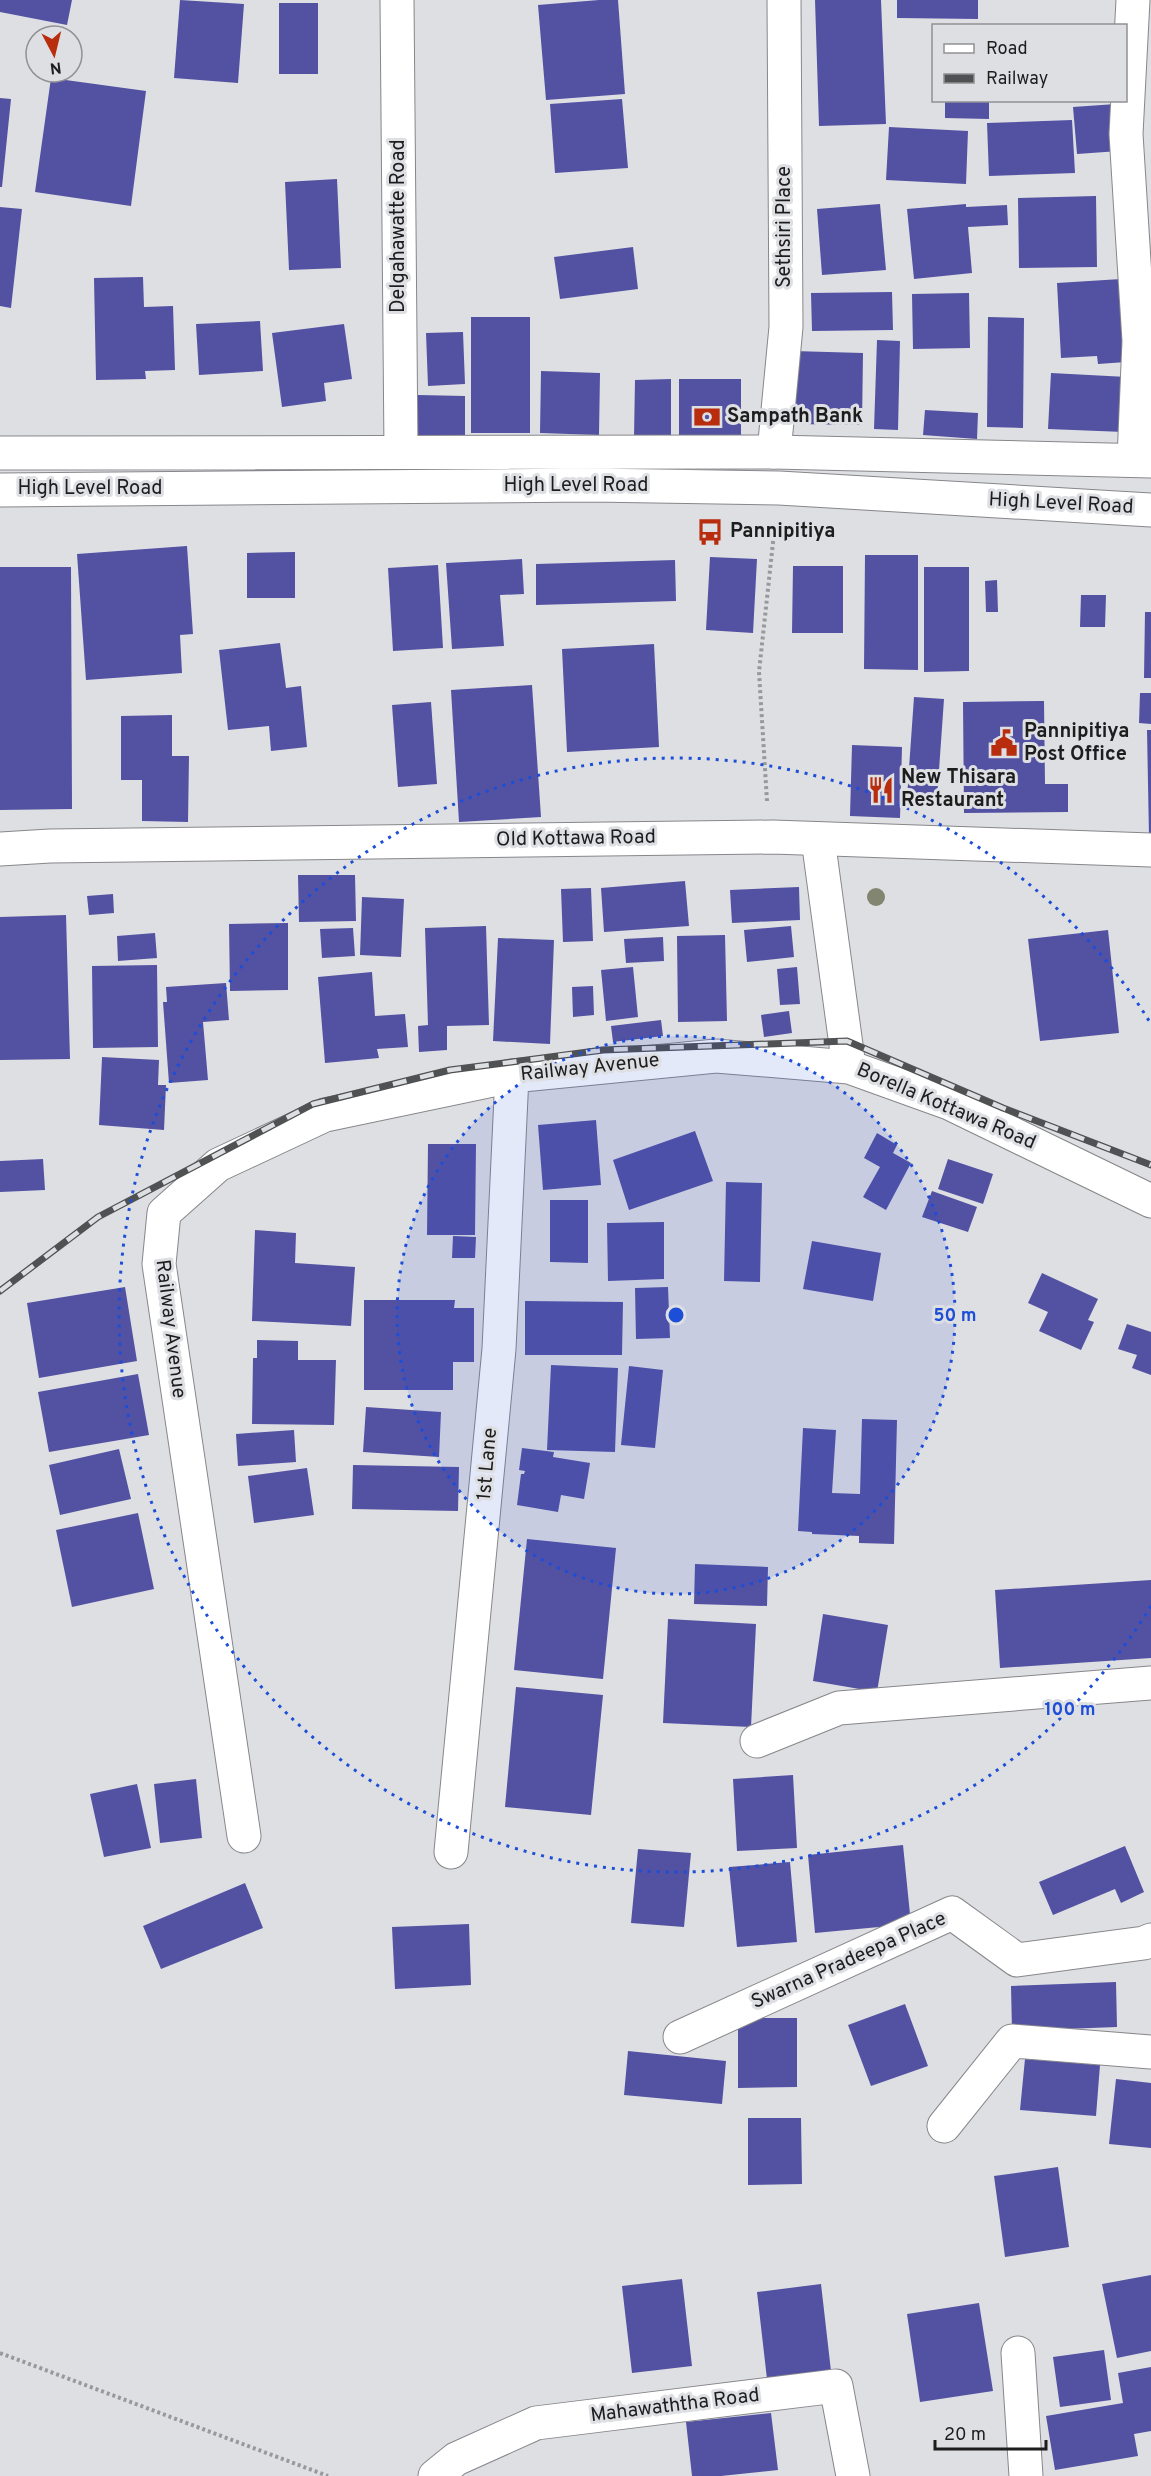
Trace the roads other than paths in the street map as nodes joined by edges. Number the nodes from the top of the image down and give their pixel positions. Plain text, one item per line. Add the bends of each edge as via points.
1 (397, 0) edge
2 (784, 0) edge
3 (1132, 0) edge
4 (401, 452) junction
5 (0, 453) edge
6 (774, 453) junction
7 (1142, 460) edge
8 (0, 490) edge
9 (1151, 510) edge
10 (818, 839) junction
11 (0, 849) edge
12 (1151, 850) edge
13 (849, 1067) junction
14 (512, 1076) junction
15 (1151, 1201) edge
16 (1151, 1683) edge
17 (757, 1741) dead end
18 (244, 1836) dead end
19 (451, 1852) dead end
20 (1151, 1940) edge
21 (680, 2037) dead end
22 (1151, 2052) edge
23 (944, 2126) dead end
24 (1018, 2353) dead end
25 (435, 2476) edge
26 (853, 2476) edge
27 (1026, 2476) edge

1 - 4 main road, Delgahawatte Road
2 - 6 main road, Sethsiri Place via 786,327
3 - 7 main road via 1126,134
4 - 5 main road, High Level Road
4 - 6 main road, High Level Road
6 - 7 main road, High Level Road
8 - 9 main road, High Level Road via 592,485 779,489
10 - 11 main road, Old Kottawa Road
10 - 12 main road, Old Kottawa Road
10 - 13 main road, Borella Kottawa Road
13 - 14 main road, Railway Avenue via 716,1056
13 - 15 main road, Borella Kottawa Road via 949,1103
14 - 18 main road, Railway Avenue via 325,1115 218,1165 164,1213 159,1264
14 - 19 main road, 1st Lane via 499,1349
16 - 17 main road via 839,1708
20 - 21 main road, Swarna Pradeepa Place via 1017,1960 952,1913
22 - 23 main road via 1012,2041
24 - 27 main road
25 - 26 main road, Mahawaththa Road via 456,2459 536,2422 836,2386

